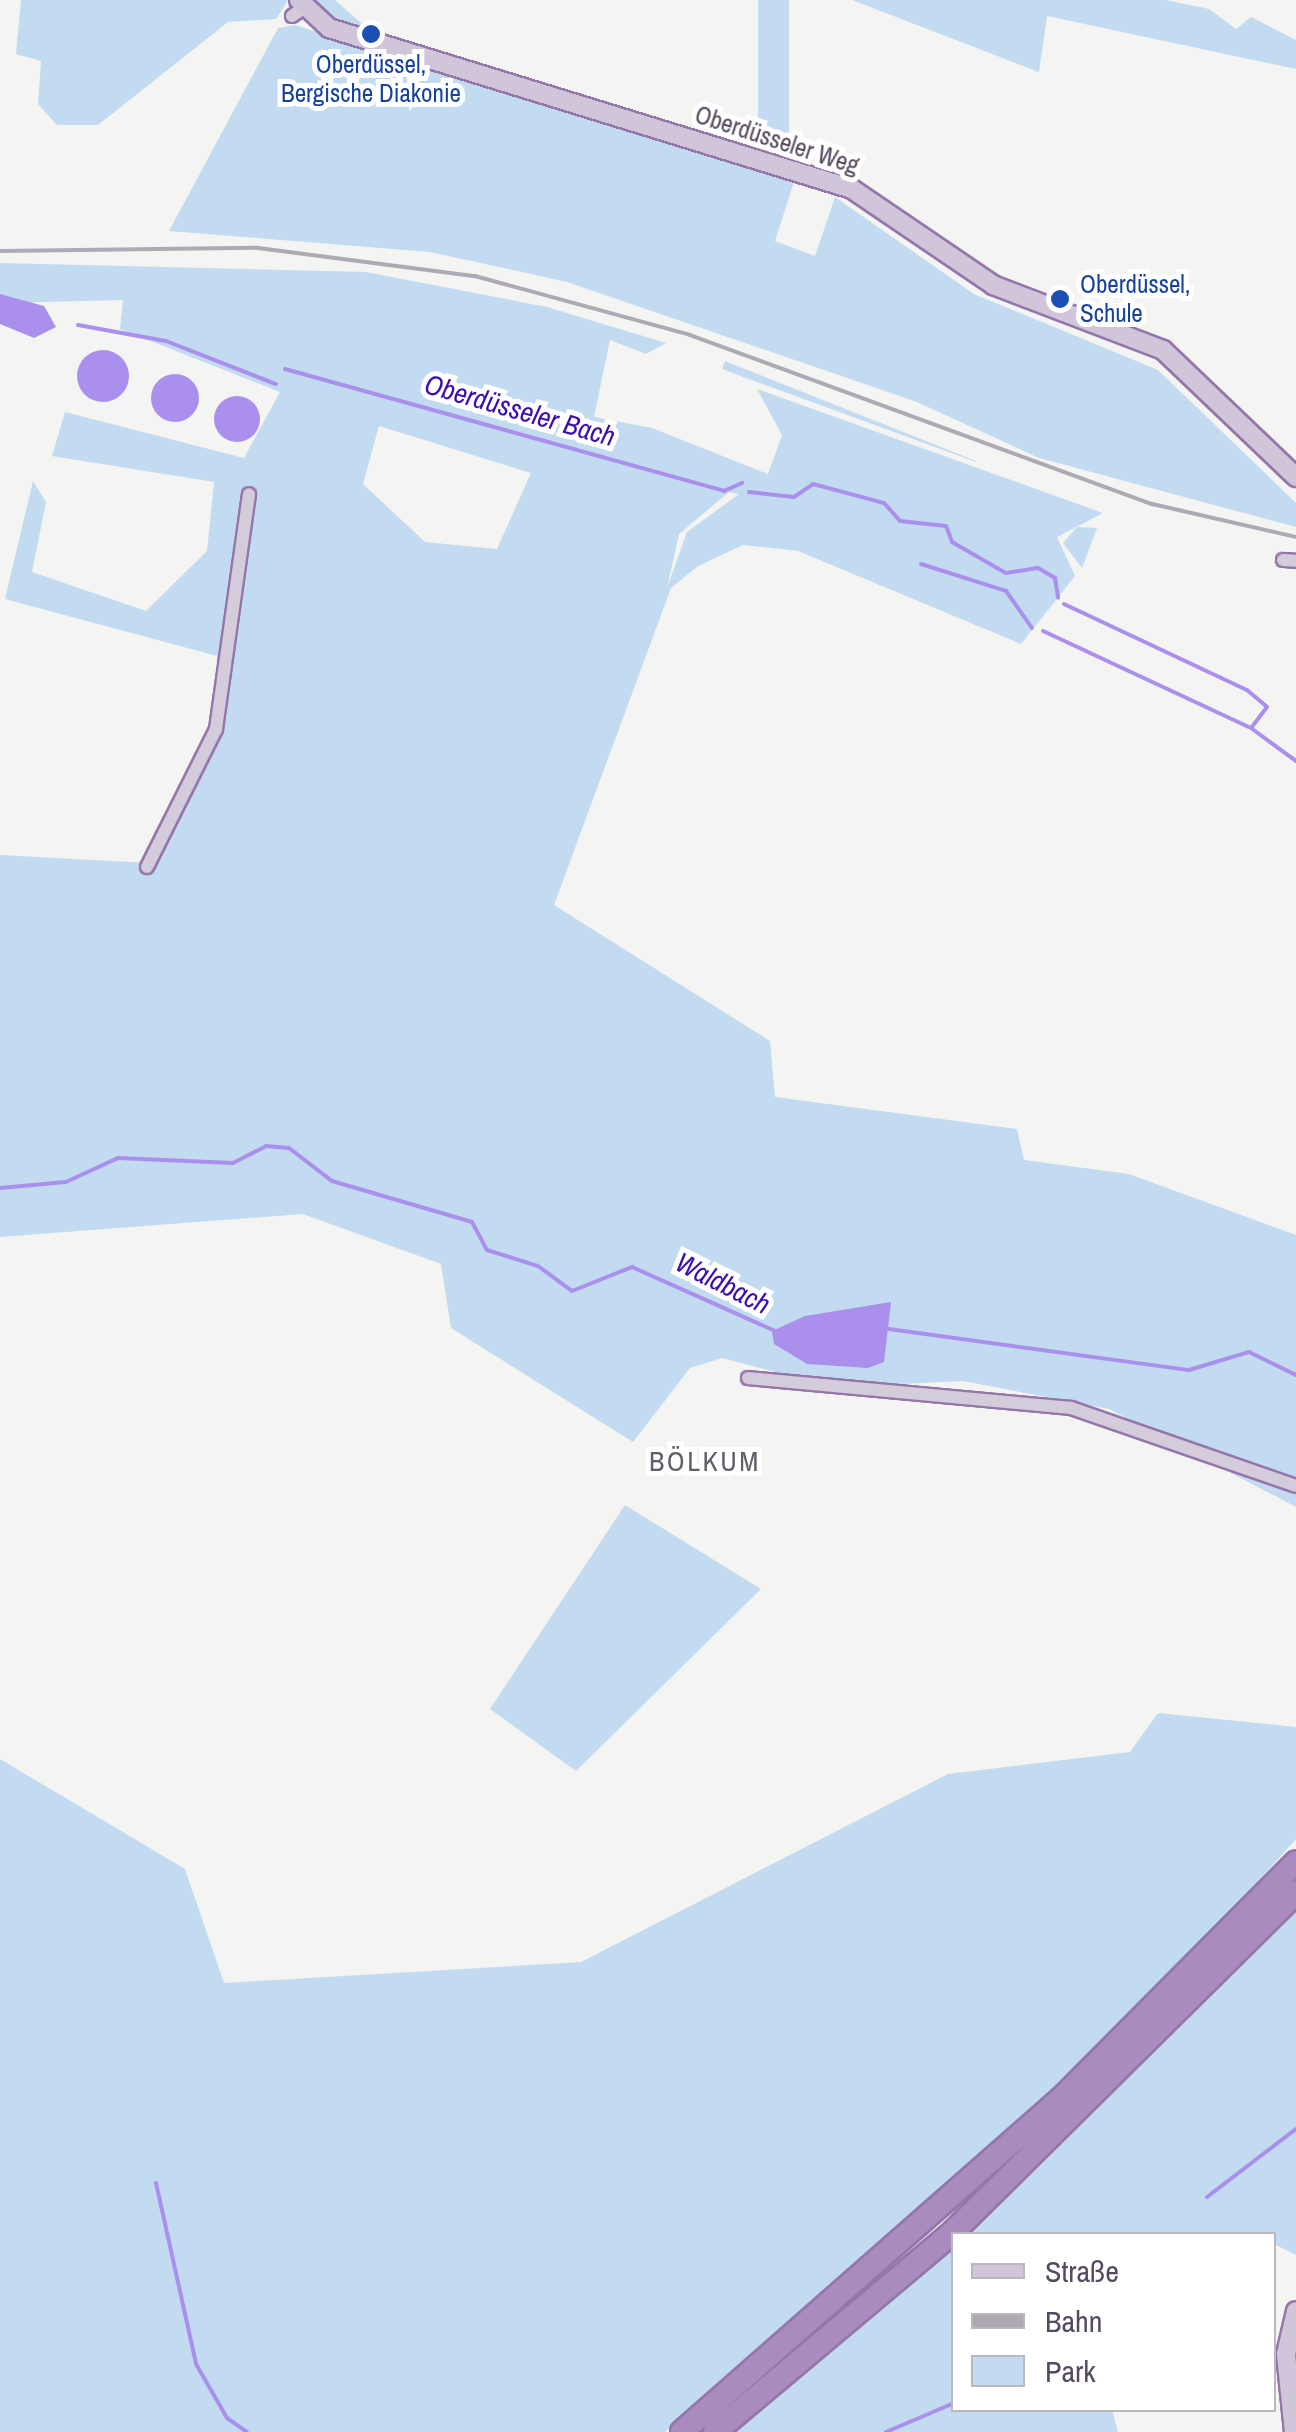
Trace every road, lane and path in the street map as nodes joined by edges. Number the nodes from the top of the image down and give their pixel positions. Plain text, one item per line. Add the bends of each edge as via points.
1 (297, 8) edge
2 (1296, 476) edge
3 (249, 494) dead end
4 (148, 868) dead end
5 (748, 1378) dead end
6 (1296, 1486) edge
7 (1296, 1862) edge
8 (1296, 1892) edge
9 (1294, 2317) edge
10 (682, 2432) edge
11 (715, 2432) edge
12 (1294, 2432) edge

1 - 2 street, Oberdüsseler Weg via 342,33 852,189 999,288 1163,350
3 - 4 street via 216,729
5 - 6 street via 1071,1408
7 - 10 highway via 1064,2097
8 - 11 highway via 980,2207
9 - 12 street

